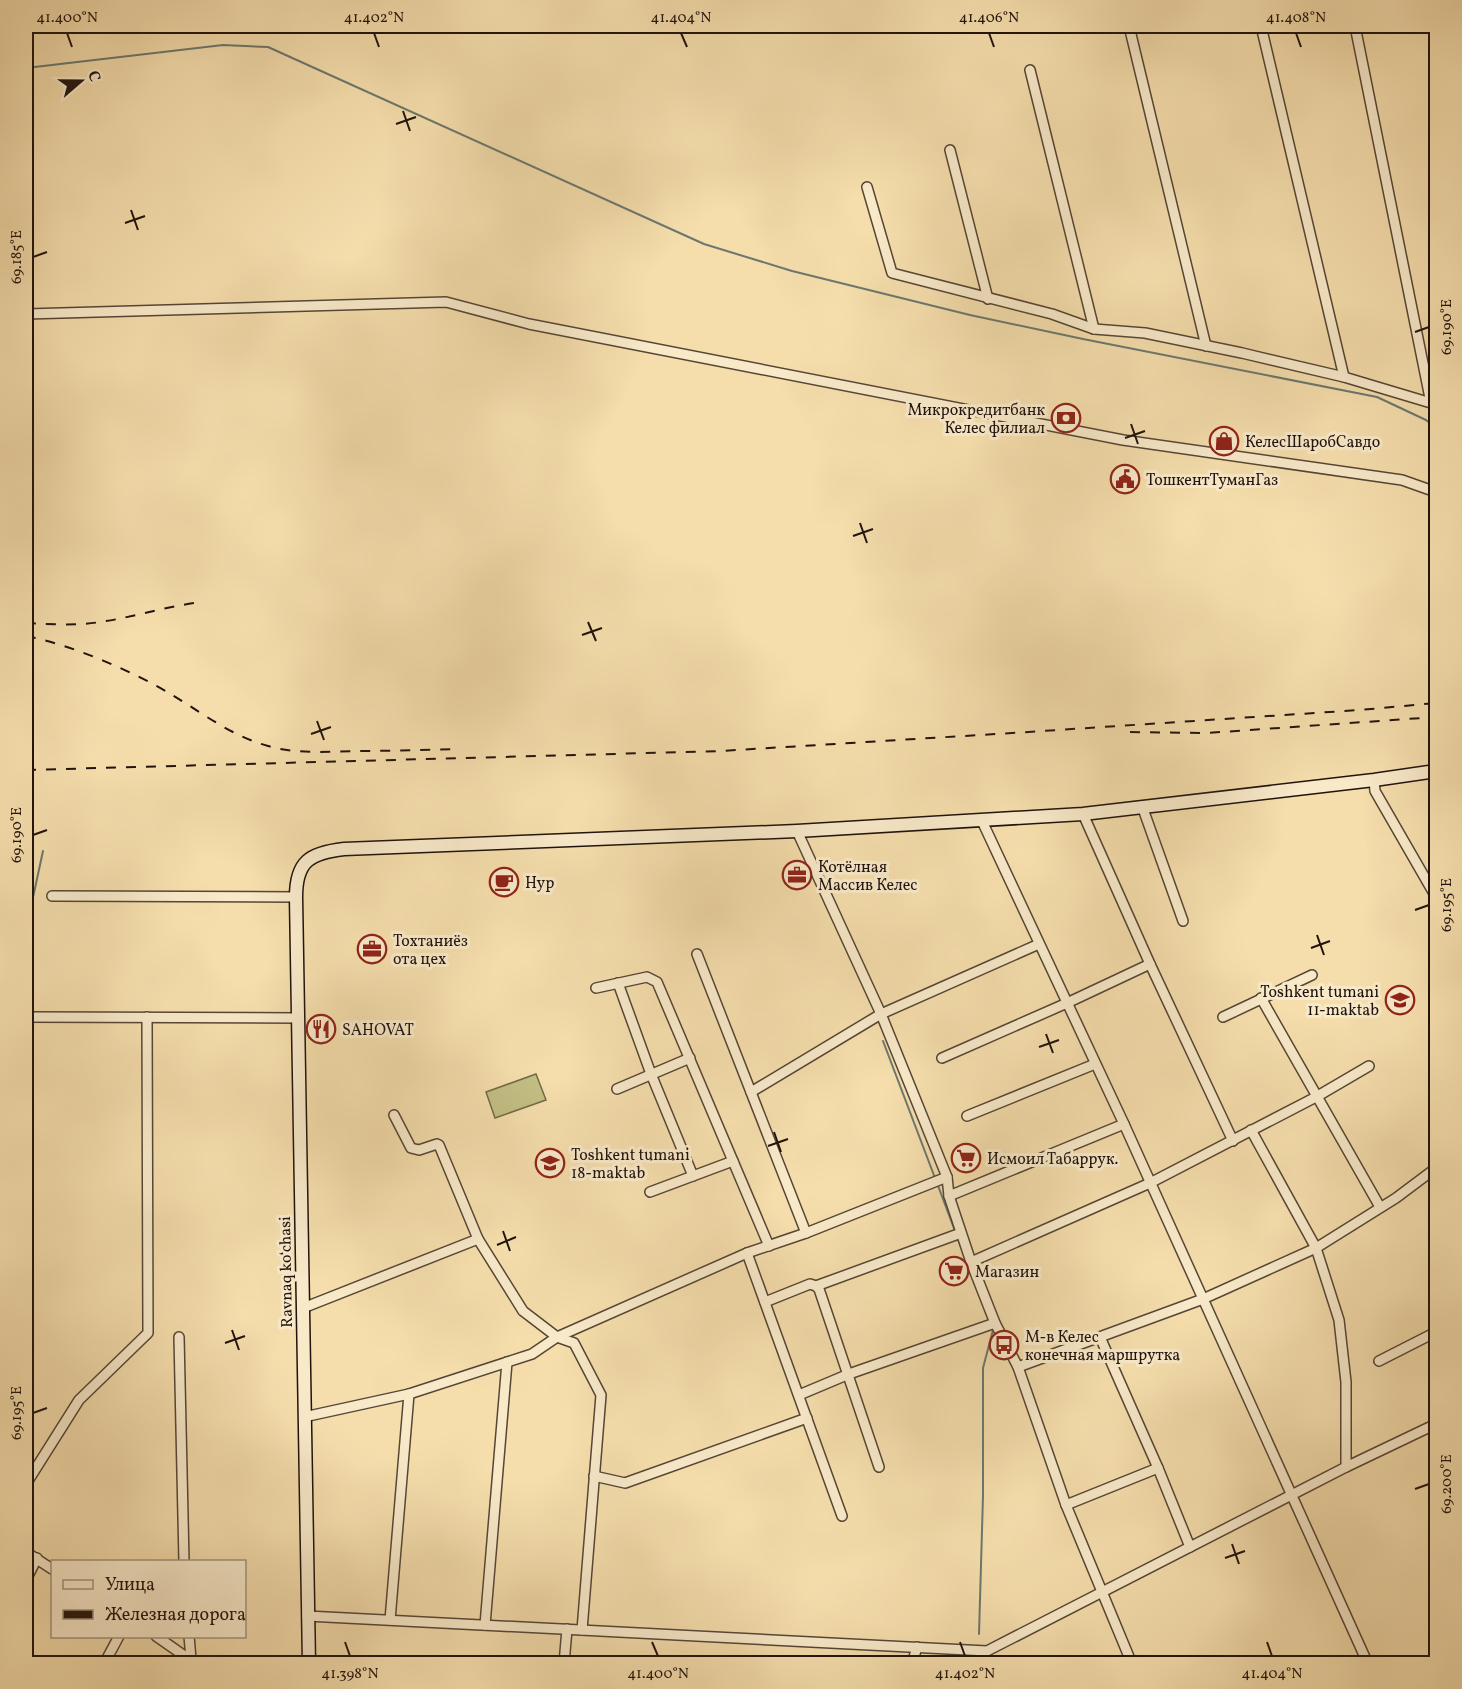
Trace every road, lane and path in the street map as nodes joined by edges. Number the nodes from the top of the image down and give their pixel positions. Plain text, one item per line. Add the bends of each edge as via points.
1 (1129, 26) edge
2 (1261, 26) edge
3 (1355, 26) edge
4 (1030, 70) dead end
5 (950, 150) dead end
6 (867, 187) dead end
7 (988, 299) junction
8 (26, 314) edge
9 (1094, 329) junction
10 (1206, 346) junction
11 (1344, 377) junction
12 (1434, 406) edge
13 (1437, 492) edge
14 (1437, 771) edge
15 (1374, 780) junction
16 (1142, 806) junction
17 (1083, 814) junction
18 (982, 821) junction
19 (797, 831) junction
20 (52, 896) dead end
21 (296, 897) junction
22 (1437, 897) edge
23 (1183, 921) dead end
24 (1039, 944) junction
25 (697, 954) dead end
26 (1150, 964) junction
27 (1312, 975) dead end
28 (618, 983) junction
29 (596, 988) dead end
30 (1261, 998) junction
31 (1067, 1003) junction
32 (881, 1014) junction
33 (26, 1017) edge
34 (147, 1017) junction
35 (1223, 1017) dead end
36 (298, 1018) junction
37 (690, 1058) junction
38 (942, 1058) dead end
39 (1095, 1064) junction
40 (1369, 1066) dead end
41 (651, 1074) junction
42 (617, 1089) dead end
43 (751, 1092) junction
44 (1316, 1097) junction
45 (394, 1115) dead end
46 (968, 1116) dead end
47 (1124, 1124) junction
48 (1251, 1130) junction
49 (1233, 1141) junction
50 (733, 1161) junction
51 (1437, 1168) edge
52 (693, 1176) junction
53 (947, 1177) junction
54 (1150, 1184) junction
55 (650, 1192) dead end
56 (949, 1196) junction
57 (1380, 1208) junction
58 (806, 1233) junction
59 (962, 1233) junction
60 (478, 1239) junction
61 (769, 1246) junction
62 (1316, 1248) junction
63 (747, 1253) junction
64 (971, 1262) junction
65 (816, 1286) junction
66 (1203, 1299) junction
67 (765, 1302) junction
68 (303, 1308) junction
69 (995, 1323) junction
70 (1437, 1332) edge
71 (557, 1336) junction
72 (179, 1337) dead end
73 (1100, 1337) junction
74 (26, 1347) edge
75 (1379, 1361) dead end
76 (507, 1362) junction
77 (1018, 1367) junction
78 (849, 1374) junction
79 (409, 1394) junction
80 (799, 1395) junction
81 (304, 1417) junction
82 (807, 1418) junction
83 (1437, 1424) edge
84 (879, 1467) dead end
85 (1346, 1467) junction
86 (1158, 1468) junction
87 (594, 1476) junction
88 (26, 1482) edge
89 (1291, 1495) junction
90 (1066, 1505) junction
91 (842, 1516) dead end
92 (1190, 1547) junction
93 (26, 1552) edge
94 (37, 1558) junction
95 (184, 1560) edge
96 (51, 1568) edge
97 (26, 1580) edge
98 (1102, 1592) junction
99 (307, 1616) junction
100 (390, 1620) junction
101 (485, 1625) junction
102 (567, 1629) junction
103 (582, 1630) junction
104 (118, 1638) edge
105 (159, 1638) edge
106 (189, 1638) edge
107 (917, 1647) junction
108 (193, 1661) edge
109 (104, 1664) edge
110 (309, 1664) edge
111 (564, 1664) edge
112 (912, 1664) edge
113 (1132, 1664) edge
114 (1368, 1664) edge

1 - 10 street
2 - 11 street
3 - 12 street
4 - 9 street
5 - 7 street
6 - 7 street via 892,273
7 - 9 street
8 - 13 street via 446,302 530,324 1101,436 1402,480
9 - 10 street via 1145,333
10 - 11 street
11 - 12 street
14 - 15 street
15 - 16 street
15 - 22 street via 1375,791
16 - 17 street
16 - 23 street
17 - 18 street
17 - 26 street
18 - 19 street
18 - 24 street
19 - 21 street, Ravnaq ko‘chasi via 344,849 310,859 296,880
19 - 32 street
20 - 21 street
21 - 36 street, Ravnaq ko‘chasi
24 - 31 street
24 - 32 street
25 - 43 street
26 - 31 street
26 - 49 street
27 - 30 street
28 - 29 street
28 - 37 street via 647,977 657,982
28 - 41 street
30 - 35 street
30 - 44 street
31 - 38 street
31 - 39 street
32 - 43 street
32 - 53 street
33 - 34 street
34 - 36 street
34 - 88 street via 148,1333 79,1400
36 - 68 street, Ravnaq ko‘chasi
37 - 41 street
37 - 50 street
39 - 46 street
39 - 47 street
40 - 44 street
41 - 42 street
41 - 52 street
43 - 58 street
44 - 48 street
44 - 57 street
45 - 60 street via 411,1148 439,1145
47 - 54 street
47 - 56 street
48 - 49 street
48 - 62 street
49 - 54 street
50 - 52 street
50 - 61 street
51 - 57 street
52 - 55 street
53 - 56 street
53 - 58 street
54 - 64 street
54 - 66 street
56 - 59 street
57 - 62 street
58 - 61 street
59 - 64 street
59 - 65 street
60 - 68 street
60 - 71 street via 523,1311
61 - 63 street
62 - 66 street
62 - 85 street via 1339,1320 1346,1382
63 - 67 street
63 - 71 street
64 - 69 street
65 - 67 street via 810,1284
65 - 78 street
66 - 73 street
66 - 89 street
67 - 80 street
68 - 81 street, Ravnaq ko‘chasi
69 - 77 street
69 - 78 street
70 - 75 street
71 - 76 street via 532,1354
71 - 87 street via 574,1343 601,1395
72 - 95 street
73 - 77 street
73 - 86 street
74 - 88 street
76 - 79 street
76 - 101 street
77 - 90 street
78 - 80 street
78 - 84 street
79 - 81 street
79 - 100 street
80 - 82 street
81 - 99 street, Ravnaq ko‘chasi
82 - 87 street via 626,1483
82 - 91 street
83 - 85 street
85 - 89 street
86 - 90 street
86 - 92 street
87 - 103 street
89 - 92 street
89 - 114 street
90 - 98 street
92 - 98 street
93 - 94 street
94 - 96 street
94 - 97 street
98 - 107 street via 987,1651
98 - 113 street
99 - 100 street
99 - 110 street, Ravnaq ko‘chasi
100 - 101 street
101 - 102 street
102 - 103 street
102 - 111 street
103 - 107 street
104 - 109 street
105 - 108 street
106 - 108 street
107 - 112 street

